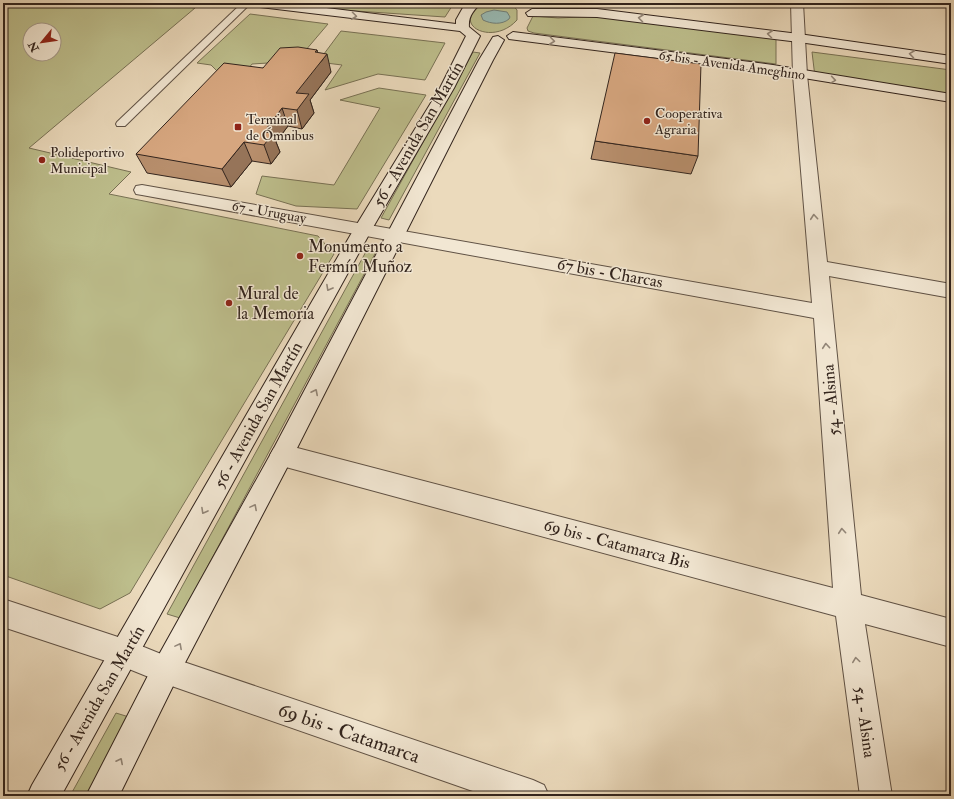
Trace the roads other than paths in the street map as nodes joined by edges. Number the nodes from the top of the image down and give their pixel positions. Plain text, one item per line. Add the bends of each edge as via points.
1 (247, 3) edge
2 (260, 3) edge
3 (474, 3) edge
4 (797, 3) edge
5 (529, 8) edge
6 (468, 32) junction
7 (505, 38) junction
8 (799, 38) junction
9 (951, 60) edge
10 (800, 75) junction
11 (951, 98) edge
12 (121, 124) dead end
13 (142, 190) dead end
14 (363, 229) junction
15 (396, 235) junction
16 (818, 267) junction
17 (951, 291) edge
18 (823, 312) junction
19 (282, 455) junction
20 (848, 604) junction
21 (3, 613) edge
22 (951, 633) edge
23 (145, 661) junction
24 (43, 796) edge
25 (102, 796) edge
26 (532, 796) edge
27 (876, 796) edge

1 - 12 lane
2 -> 6 main road, 65 bis - Avenida Ameghino
3 - 6 main road, 56 - Avenida San Martín via 462,20
4 - 8 main road, 54 - Alsina
5 - 7 main road via 533,21 527,29
8 -> 5 main road via 597,13 580,14
6 - 7 main road, 65 bis - Avenida Ameghino
6 - 14 main road, 56 - Avenida San Martín via 447,88
7 -> 10 main road, 65 bis - Avenida Ameghino via 773,69
7 - 15 main road, 56 - Avenida San Martín via 486,60
9 -> 8 main road
8 - 10 main road, 54 - Alsina
10 -> 11 main road, 65 bis - Avenida Ameghino
16 -> 10 main road, 54 - Alsina
13 - 14 main road, 67 - Uruguay
14 - 15 main road, 67 - Uruguay
14 -> 23 main road, 56 - Avenida San Martín
15 - 18 main road, 67 bis - Charcas
19 -> 15 main road, 56 - Avenida San Martín
16 - 17 main road
16 - 18 main road, 54 - Alsina
20 -> 18 main road, 54 - Alsina
19 - 20 main road, 69 bis - Catamarca Bis
23 -> 19 main road, 56 - Avenida San Martín
20 - 22 main road, 69 bis - Catamarca Bis
27 -> 20 main road, 54 - Alsina
21 - 23 main road, 69 bis - Catamarca
23 - 24 main road, 56 - Avenida San Martín
25 -> 23 main road, 56 - Avenida San Martín
23 - 26 main road, 69 bis - Catamarca

